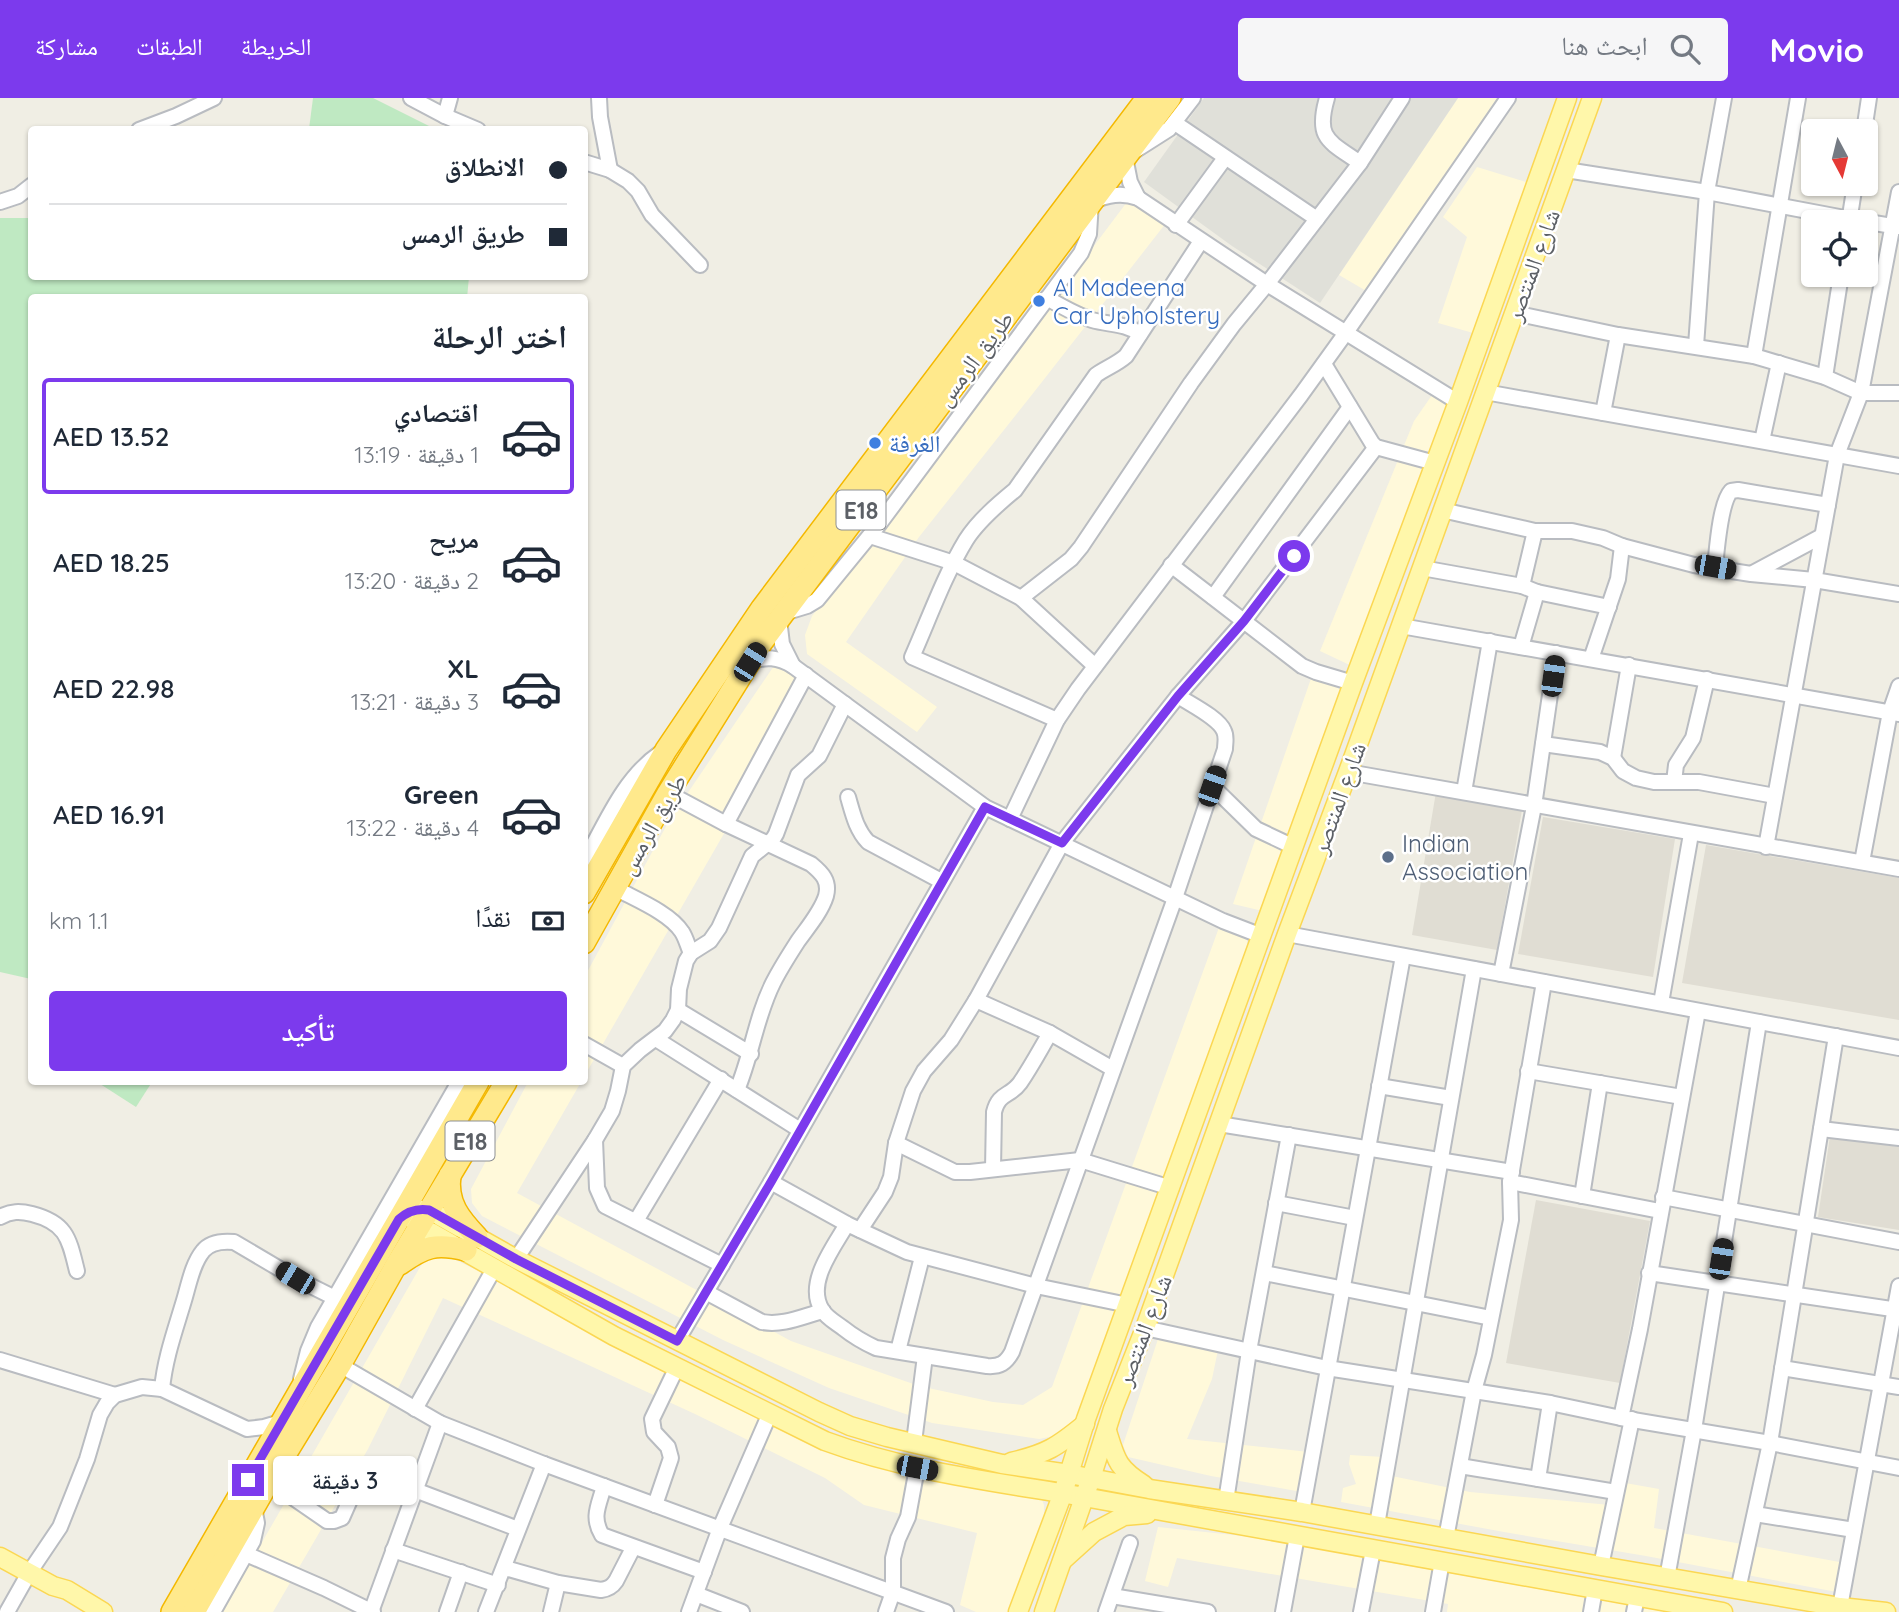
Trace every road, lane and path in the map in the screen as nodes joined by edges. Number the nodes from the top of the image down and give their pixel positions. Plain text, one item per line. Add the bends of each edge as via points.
1 (214, 98) edge
2 (411, 98) edge
3 (450, 98) edge
4 (599, 98) edge
5 (1147, 98) edge
6 (1170, 98) edge
7 (1193, 98) edge
8 (1327, 98) edge
9 (1402, 98) edge
10 (1508, 98) edge
11 (1567, 98) edge
12 (1592, 98) edge
13 (1724, 98) edge
14 (1798, 98) edge
15 (1869, 98) edge
16 (445, 116) junction
17 (1866, 119) edge
18 (1175, 123) junction
19 (149, 126) edge
20 (469, 126) edge
21 (1125, 157) junction
22 (1225, 158) junction
23 (588, 163) edge
24 (1360, 163) junction
25 (610, 170) junction
26 (1566, 170) junction
27 (28, 188) edge
28 (1707, 192) junction
29 (1899, 192) edge
30 (1138, 198) junction
31 (0, 202) edge
32 (1091, 202) junction
33 (1780, 206) junction
34 (1801, 210) edge
35 (1317, 219) junction
36 (1878, 224) edge
37 (1176, 225) junction
38 (1896, 226) edge
39 (1201, 241) junction
40 (1893, 264) edge
41 (700, 265) dead end
42 (1267, 284) junction
43 (1839, 287) edge
44 (1047, 298) junction
45 (1514, 313) junction
46 (1140, 334) junction
47 (1345, 334) junction
48 (1618, 335) junction
49 (1696, 346) junction
50 (1754, 356) junction
51 (1779, 363) junction
52 (1324, 364) junction
53 (1825, 377) junction
54 (1485, 392) junction
55 (1861, 393) junction
56 (1899, 393) edge
57 (1458, 401) junction
58 (1350, 407) junction
59 (1603, 413) junction
60 (1762, 441) junction
61 (1376, 447) junction
62 (1837, 455) junction
63 (1435, 463) junction
64 (1899, 466) edge
65 (1828, 505) junction
66 (1442, 510) junction
67 (1535, 531) junction
68 (870, 536) junction
69 (1822, 536) junction
70 (1622, 546) junction
71 (954, 563) junction
72 (1171, 565) junction
73 (1715, 567) junction
74 (1422, 568) junction
75 (1751, 574) junction
76 (1814, 580) junction
77 (1521, 586) junction
78 (1537, 592) junction
79 (1899, 594) edge
80 (1213, 597) junction
81 (1021, 598) junction
82 (1609, 607) junction
83 (781, 616) junction
84 (1244, 621) junction
85 (1401, 626) junction
86 (1490, 641) junction
87 (1521, 647) junction
88 (1556, 653) junction
89 (1591, 659) junction
90 (750, 662) junction
91 (1629, 665) junction
92 (793, 666) junction
93 (1095, 666) junction
94 (806, 675) junction
95 (1707, 679) junction
96 (1353, 683) junction
97 (1899, 686) edge
98 (1794, 694) junction
99 (1178, 696) junction
100 (845, 704) junction
101 (1894, 713) edge
102 (1057, 720) junction
103 (1543, 744) junction
104 (666, 750) junction
105 (1613, 758) junction
106 (1348, 772) junction
107 (1674, 782) junction
108 (1212, 786) junction
109 (1464, 792) junction
110 (668, 793) junction
111 (1775, 796) junction
112 (848, 797) dead end
113 (1534, 806) junction
114 (985, 807) junction
115 (1010, 819) junction
116 (726, 824) junction
117 (1691, 834) junction
118 (1062, 843) junction
119 (766, 844) junction
120 (1766, 846) junction
121 (1294, 847) junction
122 (588, 855) edge
123 (1862, 862) junction
124 (1899, 869) edge
125 (941, 881) junction
126 (588, 886) edge
127 (615, 888) junction
128 (1175, 898) junction
129 (1287, 934) junction
130 (588, 936) edge
131 (1262, 936) junction
132 (691, 953) junction
133 (1403, 956) junction
134 (1474, 969) junction
135 (1501, 974) junction
136 (1544, 982) junction
137 (976, 1000) junction
138 (1661, 1003) junction
139 (678, 1010) junction
140 (1698, 1011) junction
141 (1759, 1022) junction
142 (1049, 1033) junction
143 (1836, 1037) junction
144 (656, 1039) junction
145 (588, 1046) edge
146 (1899, 1048) edge
147 (751, 1054) junction
148 (623, 1066) junction
149 (1113, 1069) junction
150 (1528, 1071) junction
151 (721, 1079) junction
152 (1600, 1083) junction
153 (457, 1085) edge
154 (477, 1085) edge
155 (504, 1085) edge
156 (1379, 1086) junction
157 (737, 1090) junction
158 (1682, 1097) junction
159 (1451, 1098) junction
160 (1219, 1124) junction
161 (1821, 1129) junction
162 (800, 1130) junction
163 (1289, 1135) junction
164 (1899, 1138) edge
165 (595, 1140) junction
166 (896, 1143) junction
167 (1368, 1149) junction
168 (1080, 1160) junction
169 (1440, 1161) junction
170 (993, 1169) junction
171 (450, 1174) junction
172 (1511, 1177) junction
173 (771, 1182) junction
174 (1171, 1188) junction
175 (1582, 1196) junction
176 (1276, 1203) junction
177 (1662, 1204) junction
178 (1729, 1209) junction
179 (413, 1214) junction
180 (0, 1217) edge
181 (1355, 1218) junction
182 (636, 1221) junction
183 (1805, 1224) junction
184 (853, 1227) junction
185 (1899, 1241) edge
186 (472, 1244) junction
187 (922, 1256) junction
188 (516, 1259) junction
189 (722, 1265) junction
190 (395, 1267) junction
191 (495, 1267) junction
192 (77, 1271) dead end
193 (1264, 1273) junction
194 (1649, 1273) junction
195 (1717, 1283) junction
196 (1036, 1286) junction
197 (1899, 1286) edge
198 (1342, 1289) junction
199 (706, 1292) junction
200 (1794, 1295) junction
201 (335, 1298) junction
202 (1416, 1303) junction
203 (1128, 1305) junction
204 (1897, 1310) edge
205 (823, 1311) junction
206 (1491, 1318) junction
207 (1145, 1328) junction
208 (614, 1336) junction
209 (677, 1341) junction
210 (898, 1351) junction
211 (1249, 1351) junction
212 (925, 1356) junction
213 (0, 1360) edge
214 (340, 1365) junction
215 (677, 1367) junction
216 (1327, 1368) junction
217 (1782, 1368) junction
218 (1402, 1381) junction
219 (1881, 1384) junction
220 (1899, 1387) edge
221 (162, 1389) junction
222 (299, 1391) junction
223 (1474, 1391) junction
224 (115, 1395) junction
225 (1550, 1403) junction
226 (415, 1409) junction
227 (770, 1413) junction
228 (1627, 1418) junction
229 (281, 1422) junction
230 (440, 1423) junction
231 (1085, 1424) junction
232 (247, 1429) junction
233 (1694, 1430) junction
234 (1107, 1431) junction
235 (914, 1442) junction
236 (1770, 1443) junction
237 (261, 1458) junction
238 (1867, 1463) junction
239 (544, 1464) junction
240 (1002, 1464) junction
241 (1460, 1466) junction
242 (917, 1468) junction
243 (1899, 1468) edge
244 (1069, 1474) junction
245 (1091, 1478) junction
246 (1538, 1479) junction
247 (269, 1481) junction
248 (604, 1486) junction
249 (416, 1489) junction
250 (1149, 1489) junction
251 (1616, 1492) junction
252 (1063, 1493) junction
253 (1084, 1497) junction
254 (1226, 1501) junction
255 (655, 1504) junction
256 (254, 1507) junction
257 (1166, 1512) junction
258 (1302, 1512) junction
259 (1755, 1514) junction
260 (1377, 1525) junction
261 (720, 1528) junction
262 (518, 1529) junction
263 (1854, 1530) junction
264 (1297, 1536) junction
265 (1446, 1538) junction
266 (1130, 1543) dead end
267 (633, 1548) junction
268 (394, 1550) junction
269 (1373, 1550) junction
270 (246, 1554) junction
271 (0, 1557) edge
272 (1442, 1561) junction
273 (1061, 1562) junction
274 (1601, 1566) junction
275 (505, 1568) junction
276 (461, 1572) junction
277 (704, 1572) junction
278 (29, 1573) junction
279 (1667, 1578) junction
280 (558, 1583) junction
281 (498, 1585) junction
282 (53, 1586) junction
283 (1595, 1589) junction
284 (1738, 1590) junction
285 (893, 1592) junction
286 (696, 1594) junction
287 (1112, 1596) junction
288 (1635, 1604) edge
289 (1840, 1607) junction
290 (1711, 1611) edge
291 (7, 1612) edge
292 (81, 1612) edge
293 (103, 1612) edge
294 (172, 1612) edge
295 (194, 1612) edge
296 (213, 1612) edge
297 (372, 1612) edge
298 (447, 1612) edge
299 (486, 1612) edge
300 (551, 1612) edge
301 (689, 1612) edge
302 (742, 1612) edge
303 (886, 1612) edge
304 (946, 1612) edge
305 (1018, 1612) edge
306 (1044, 1612) edge
307 (1106, 1612) edge
308 (1208, 1612) edge
309 (1283, 1612) edge
310 (1362, 1612) edge
311 (1433, 1612) edge
312 (1591, 1612) edge
313 (1886, 1612) edge

1 - 19 street
2 - 16 street
3 - 16 street
4 - 25 street
5 - 104 highway, طريق الرمس / E18 via 762,608
6 - 21 highway, طريق الرمس / E18
7 - 18 street
8 - 24 street via 1321,123 1324,134
9 - 24 street
10 - 47 street
11 - 57 main road, شارع المنتصر
12 - 26 main road, شارع المنتصر
13 - 28 street
14 - 33 street
15 - 17 street
16 - 20 street
18 - 21 street
18 - 22 street
21 - 30 street
21 - 32 highway, طريق الرمس / E18
22 - 35 street
22 - 37 street
23 - 25 street
24 - 35 street
25 - 41 street via 638,191 652,215
26 - 28 street
26 - 45 main road, شارع المنتصر
27 - 31 street
28 - 33 street
28 - 49 street
29 - 38 street
30 - 32 street via 1120,194
30 - 37 street
32 - 44 street via 1084,247
32 - 83 highway, طريق الرمس / E18
33 - 34 street
33 - 50 street
35 - 42 street
36 - 38 street
37 - 39 street
38 - 40 street
39 - 42 street
39 - 46 street
40 - 55 street
42 - 47 street
42 - 81 street via 1191,383 1081,547
43 - 53 street
44 - 46 street via 1093,320
44 - 68 street
45 - 48 street
45 - 54 main road, شارع المنتصر
46 - 71 street via 1126,356 1096,375 1015,489 967,538
47 - 52 street
47 - 57 street
48 - 49 street
48 - 59 street
49 - 50 street
50 - 51 street
51 - 53 street
51 - 60 street
52 - 58 street
52 - 72 street
53 - 55 street
54 - 59 street
54 - 66 main road, شارع المنتصر
55 - 56 street
55 - 62 street
57 - 63 main road, شارع المنتصر
58 - 61 street
58 - 80 street
59 - 60 street
60 - 62 street
61 - 63 street
61 - 84 street
62 - 64 street
62 - 65 street
63 - 96 main road, شارع المنتصر
65 - 69 street
65 - 73 street via 1731,491 1723,509
66 - 67 street
66 - 74 main road, شارع المنتصر
67 - 70 street via 1573,531
67 - 77 street
68 - 71 street
68 - 83 street via 817,600
69 - 75 street
69 - 76 street
70 - 73 street
70 - 82 street
71 - 81 street
71 - 102 street via 912,657
72 - 80 street
72 - 93 street
73 - 75 street
74 - 77 street
74 - 85 main road, شارع المنتصر
75 - 76 street
76 - 79 street
76 - 98 street
77 - 78 street
78 - 82 street
78 - 87 street
80 - 84 street
81 - 93 street
82 - 89 street
83 - 90 highway, طريق الرمس / E18
83 - 92 street via 782,643
84 - 96 street via 1302,666
84 - 99 street
85 - 86 street
85 - 106 main road, شارع المنتصر
86 - 87 street
86 - 109 street
87 - 88 street
88 - 89 street
88 - 103 street
89 - 91 street
90 - 92 street via 772,658
90 - 110 highway, طريق الرمس / E18
91 - 95 street
91 - 105 street
92 - 94 street
93 - 102 street
94 - 100 street
94 - 116 street
95 - 98 street
95 - 107 street via 1693,738 1676,765
96 - 121 main road, شارع المنتصر
97 - 101 street
98 - 101 street
98 - 111 street
99 - 108 street via 1224,729 1225,749
99 - 118 street
100 - 114 street
100 - 119 street via 819,755 798,775 779,827
101 - 123 street
102 - 115 street
103 - 105 street
103 - 113 street
104 - 122 street via 630,783
104 - 126 highway, طريق الرمس / E18
105 - 107 street via 1636,778
106 - 109 street
106 - 129 main road, شارع المنتصر
107 - 111 street
108 - 121 street via 1256,829
108 - 128 street
109 - 113 street
110 - 116 street
110 - 127 highway, طريق الرمس / E18
111 - 120 street
112 - 125 street via 861,835 868,842
113 - 117 street
113 - 135 street
114 - 115 street
114 - 125 street
115 - 118 street
116 - 119 street
117 - 120 street
117 - 138 street
118 - 128 street
118 - 137 street
119 - 132 street via 752,856 710,942
119 - 147 street via 823,873 827,890 761,1009
120 - 123 street
121 - 131 main road, شارع المنتصر
123 - 124 street
125 - 162 street
127 - 130 highway, طريق الرمس / E18
127 - 132 street via 675,924
128 - 131 street
128 - 149 street
129 - 133 street
129 - 160 main road, شارع المنتصر
131 - 174 main road, شارع المنتصر
132 - 139 street via 683,970
133 - 134 street
133 - 156 street
134 - 135 street
134 - 159 street
135 - 136 street
136 - 138 street
136 - 150 street
137 - 142 street
137 - 166 street via 913,1091
138 - 140 street
139 - 144 street
139 - 147 street
140 - 141 street
140 - 158 street
141 - 143 street
141 - 178 street
142 - 149 street
142 - 170 street via 1018,1086 996,1104
143 - 146 street
143 - 161 street
144 - 148 street
144 - 151 street
145 - 148 street
147 - 157 street
148 - 165 street via 611,1111
149 - 168 street
150 - 152 street
150 - 172 street
151 - 157 street
151 - 182 street
152 - 158 street
152 - 175 street
153 - 201 street
154 - 179 highway, E18
155 - 171 highway, E18
156 - 159 street
156 - 167 street
157 - 162 street
158 - 177 street
159 - 169 street
160 - 163 street
160 - 207 main road, شارع المنتصر
161 - 164 street
161 - 183 street
162 - 173 street
163 - 167 street
163 - 176 street
165 - 182 street via 601,1199
165 - 188 street
166 - 170 street via 955,1172
166 - 184 street via 885,1192
167 - 169 street
167 - 181 street
168 - 170 street
168 - 174 street
168 - 196 street
169 - 172 street
169 - 202 street
171 - 179 highway, E18
171 - 186 highway via 453,1207
172 - 175 street
172 - 206 street via 1511,1220
173 - 184 street
173 - 189 street
174 - 203 main road, شارع المنتصر
175 - 177 street
176 - 181 street
176 - 193 street
177 - 178 street
177 - 194 street
178 - 183 street
178 - 195 street
179 - 186 main road
179 - 190 highway, E18
179 - 222 highway, E18
180 - 192 street via 24,1212 54,1222 68,1241
181 - 198 street
182 - 189 street
183 - 185 street
183 - 200 street
184 - 187 street
184 - 205 street via 824,1265 818,1281
186 - 188 main road
186 - 190 highway via 428,1247
186 - 191 main road
187 - 196 street
187 - 210 street
188 - 209 main road
189 - 199 street
190 - 214 highway, E18
191 - 208 main road
191 - 226 street
193 - 198 street
193 - 211 street
194 - 195 street
194 - 228 street
195 - 200 street
195 - 233 street
196 - 203 street
196 - 212 street via 1012,1352 1000,1366
197 - 204 street
198 - 202 street
198 - 216 street
199 - 205 street via 762,1322 783,1322
199 - 209 street
200 - 204 street
200 - 217 street
201 - 221 street via 234,1242 213,1244 204,1249 192,1273 164,1366
201 - 222 street via 308,1351
202 - 206 street
202 - 218 street
203 - 231 main road, شارع المنتصر
204 - 219 street
205 - 210 street via 860,1340
206 - 223 street
207 - 211 street
207 - 234 main road, شارع المنتصر
208 - 209 main road via 621,1324 629,1322 666,1341
208 - 215 main road
209 - 235 main road via 850,1426
210 - 212 street
211 - 216 street
211 - 254 street
212 - 235 street
213 - 224 street
214 - 226 street
214 - 247 highway, E18
215 - 227 main road
215 - 255 street via 652,1419 653,1432 668,1447 671,1458
216 - 218 street
216 - 258 street
217 - 219 street
217 - 236 street
218 - 223 street
218 - 260 street
219 - 220 street
219 - 238 street
221 - 224 street via 142,1387
221 - 232 street
222 - 229 highway, E18
223 - 225 street
223 - 241 street
224 - 278 street via 100,1415 60,1527
225 - 228 street
225 - 246 street
226 - 230 street
227 - 242 main road via 825,1441
227 - 261 street
228 - 233 street
228 - 251 street
229 - 232 street
229 - 237 highway, E18
230 - 239 street
230 - 249 street
231 - 240 main road via 1037,1456
231 - 244 main road, شارع المنتصر
232 - 237 street
233 - 236 street
233 - 279 street
234 - 245 main road, شارع المنتصر
234 - 250 main road via 1126,1473
235 - 240 main road
236 - 238 street
236 - 259 street
237 - 294 highway, E18
238 - 243 street
238 - 263 street
239 - 248 street
239 - 262 street
240 - 244 main road
241 - 246 street
241 - 265 street
242 - 252 main road
242 - 285 street via 908,1517 893,1558
244 - 245 main road
244 - 252 main road, شارع المنتصر
245 - 250 main road
245 - 253 main road, شارع المنتصر
246 - 251 street
247 - 249 street via 327,1521 342,1518 365,1473
247 - 256 highway, E18
248 - 255 street
248 - 267 street via 595,1516 599,1530
249 - 262 street
249 - 268 street
250 - 254 main road
251 - 274 street
252 - 253 main road
252 - 305 main road, شارع المنتصر
253 - 257 main road
253 - 273 main road, شارع المنتصر
254 - 258 main road
255 - 261 street
256 - 270 street via 257,1532
256 - 295 highway, E18
257 - 264 main road
257 - 273 main road via 1124,1517 1094,1532
258 - 260 main road
259 - 263 street
259 - 284 street
260 - 265 main road
261 - 277 street
261 - 285 street
262 - 275 street
263 - 289 street
264 - 269 main road
264 - 309 street
265 - 274 main road
266 - 287 street
267 - 277 street
267 - 280 street via 607,1589
268 - 276 street
268 - 297 street
269 - 272 main road
269 - 310 street
270 - 296 street
270 - 297 street
271 - 278 main road
272 - 283 main road
272 - 311 street
273 - 306 main road, شارع المنتصر
274 - 279 main road
275 - 280 street
275 - 281 street
276 - 281 street
276 - 298 street
277 - 286 street
278 - 282 main road
278 - 291 street
279 - 284 main road
280 - 300 street
281 - 299 street
282 - 292 main road
282 - 293 main road
283 - 288 main road
283 - 312 street
284 - 289 main road
285 - 303 street
285 - 304 street
286 - 301 street
286 - 302 street
287 - 307 street
287 - 308 street
288 - 290 main road
289 - 313 main road

